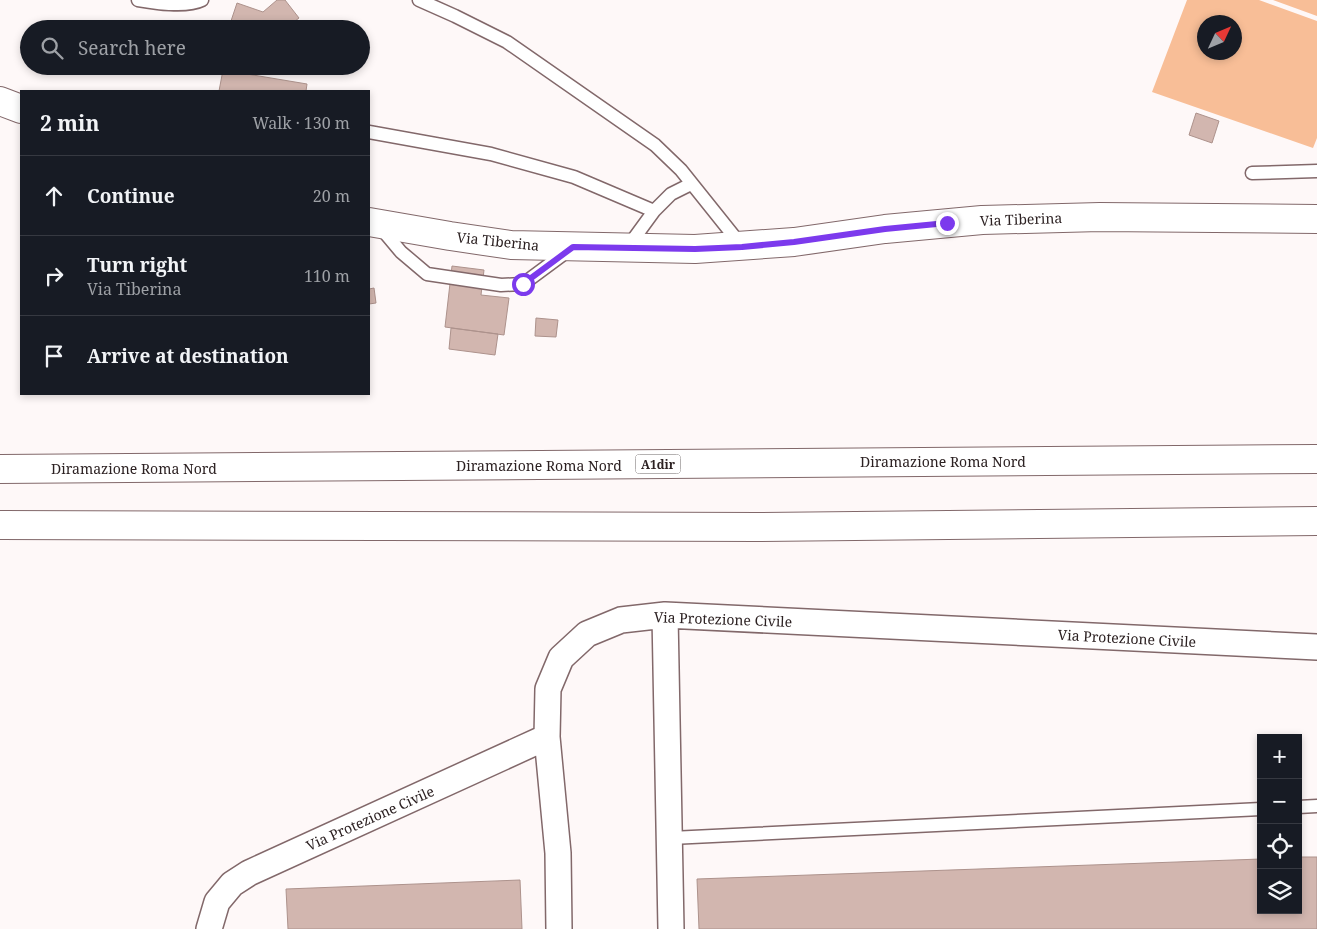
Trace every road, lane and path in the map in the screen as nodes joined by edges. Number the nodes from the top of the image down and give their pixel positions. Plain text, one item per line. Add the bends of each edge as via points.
1 (138, 0) edge
2 (202, 0) edge
3 (419, 0) edge
4 (0, 101) edge
5 (20, 108) edge
6 (370, 132) edge
7 (1317, 171) edge
8 (1252, 173) dead end
9 (692, 184) junction
10 (654, 211) junction
11 (1317, 219) edge
12 (373, 223) edge
13 (573, 247) junction
14 (742, 247) junction
15 (627, 248) junction
16 (1317, 458) edge
17 (0, 469) edge
18 (1317, 521) edge
19 (0, 525) edge
20 (665, 615) junction
21 (1317, 647) edge
22 (547, 737) junction
23 (1317, 806) edge
24 (1302, 807) edge
25 (1257, 809) edge
26 (671, 838) junction
27 (209, 929) edge
28 (559, 929) edge
29 (671, 929) edge

1 - 2 lane via 156,4
3 - 9 lane via 507,42 655,145
4 - 5 main road
6 - 10 lane via 500,157 574,177
7 - 8 lane
9 - 10 lane via 671,194
9 - 14 lane
10 - 15 lane
11 - 14 main road, Via Tiberina via 1100,217 982,220
12 - 13 main road, Via Tiberina via 511,245
12 - 13 lane via 428,274 500,285 523,284
13 - 15 main road, Via Tiberina
14 - 15 main road, Via Tiberina
16 - 17 main road, Diramazione Roma Nord / A1dir
18 - 19 main road via 758,527
20 - 21 street, Via Protezione Civile
20 - 22 street, Via Protezione Civile via 621,620 587,634 561,658 548,689
20 - 26 street
22 - 27 street, Via Protezione Civile via 249,873 232,884 217,902
22 - 28 street via 558,854
23 - 24 lane
25 - 26 lane
26 - 29 street

